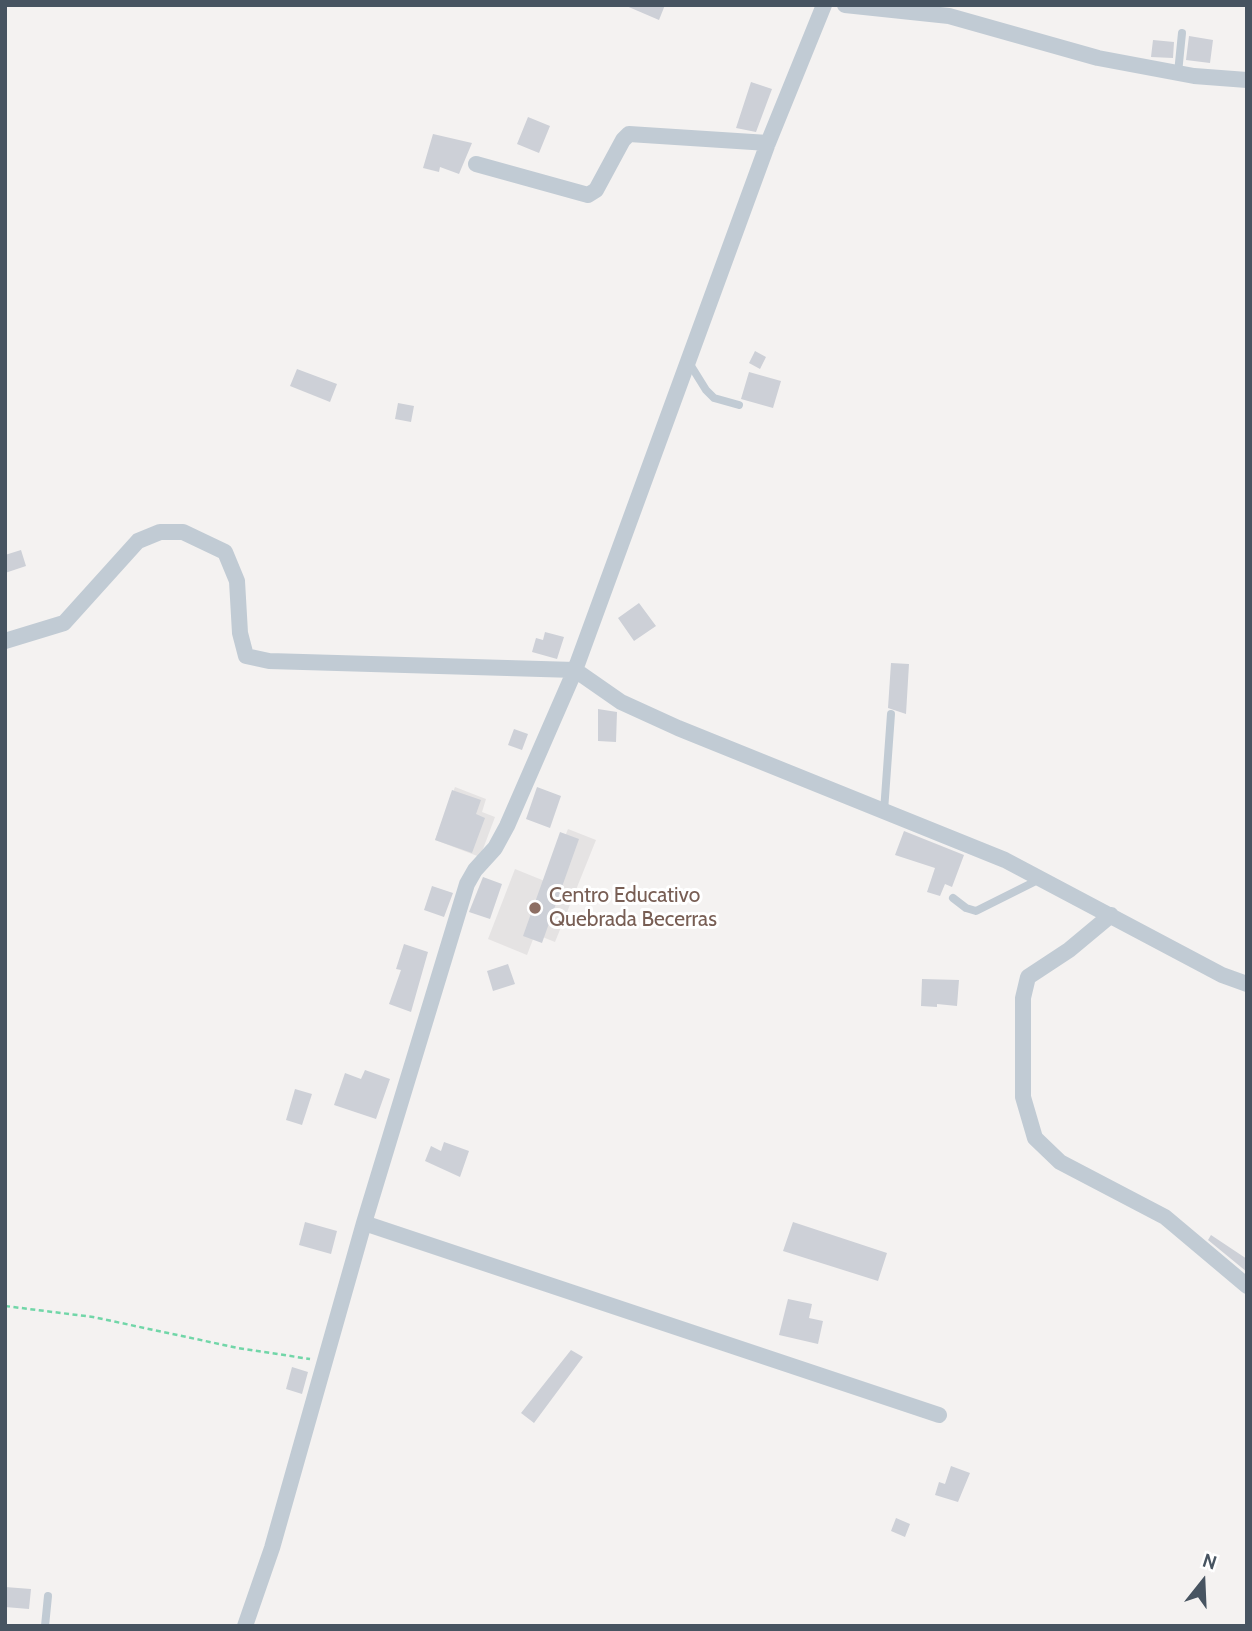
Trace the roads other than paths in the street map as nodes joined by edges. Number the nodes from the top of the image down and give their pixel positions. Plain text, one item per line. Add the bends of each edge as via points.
1 (824, 5) edge
2 (845, 5) edge
3 (1182, 33) dead end
4 (1178, 73) junction
5 (1247, 80) edge
6 (768, 143) junction
7 (476, 164) dead end
8 (688, 361) junction
9 (739, 405) dead end
10 (5, 641) edge
11 (575, 670) junction
12 (891, 715) dead end
13 (884, 811) junction
14 (1041, 879) junction
15 (953, 898) dead end
16 (1111, 915) junction
17 (1247, 984) edge
18 (365, 1223) junction
19 (1247, 1286) edge
20 (939, 1415) dead end
21 (48, 1596) dead end
22 (45, 1626) edge
23 (245, 1626) edge

1 - 6 street
2 - 4 street via 948,16 1098,58
3 - 4 lane
4 - 5 street
6 - 7 street via 629,134 596,190 588,195
6 - 8 street
8 - 9 lane via 714,398
8 - 11 street
10 - 11 street via 64,623 138,541 160,533 183,532 225,552 237,581 246,656 269,661
11 - 13 street via 621,702
11 - 18 street via 507,826 467,884
12 - 13 lane
13 - 14 street
14 - 15 lane via 976,911
14 - 16 street
16 - 17 street
16 - 19 street via 1028,977 1023,998 1023,1097 1035,1138 1060,1162 1165,1217
18 - 20 street
18 - 23 street via 272,1548
21 - 22 lane

